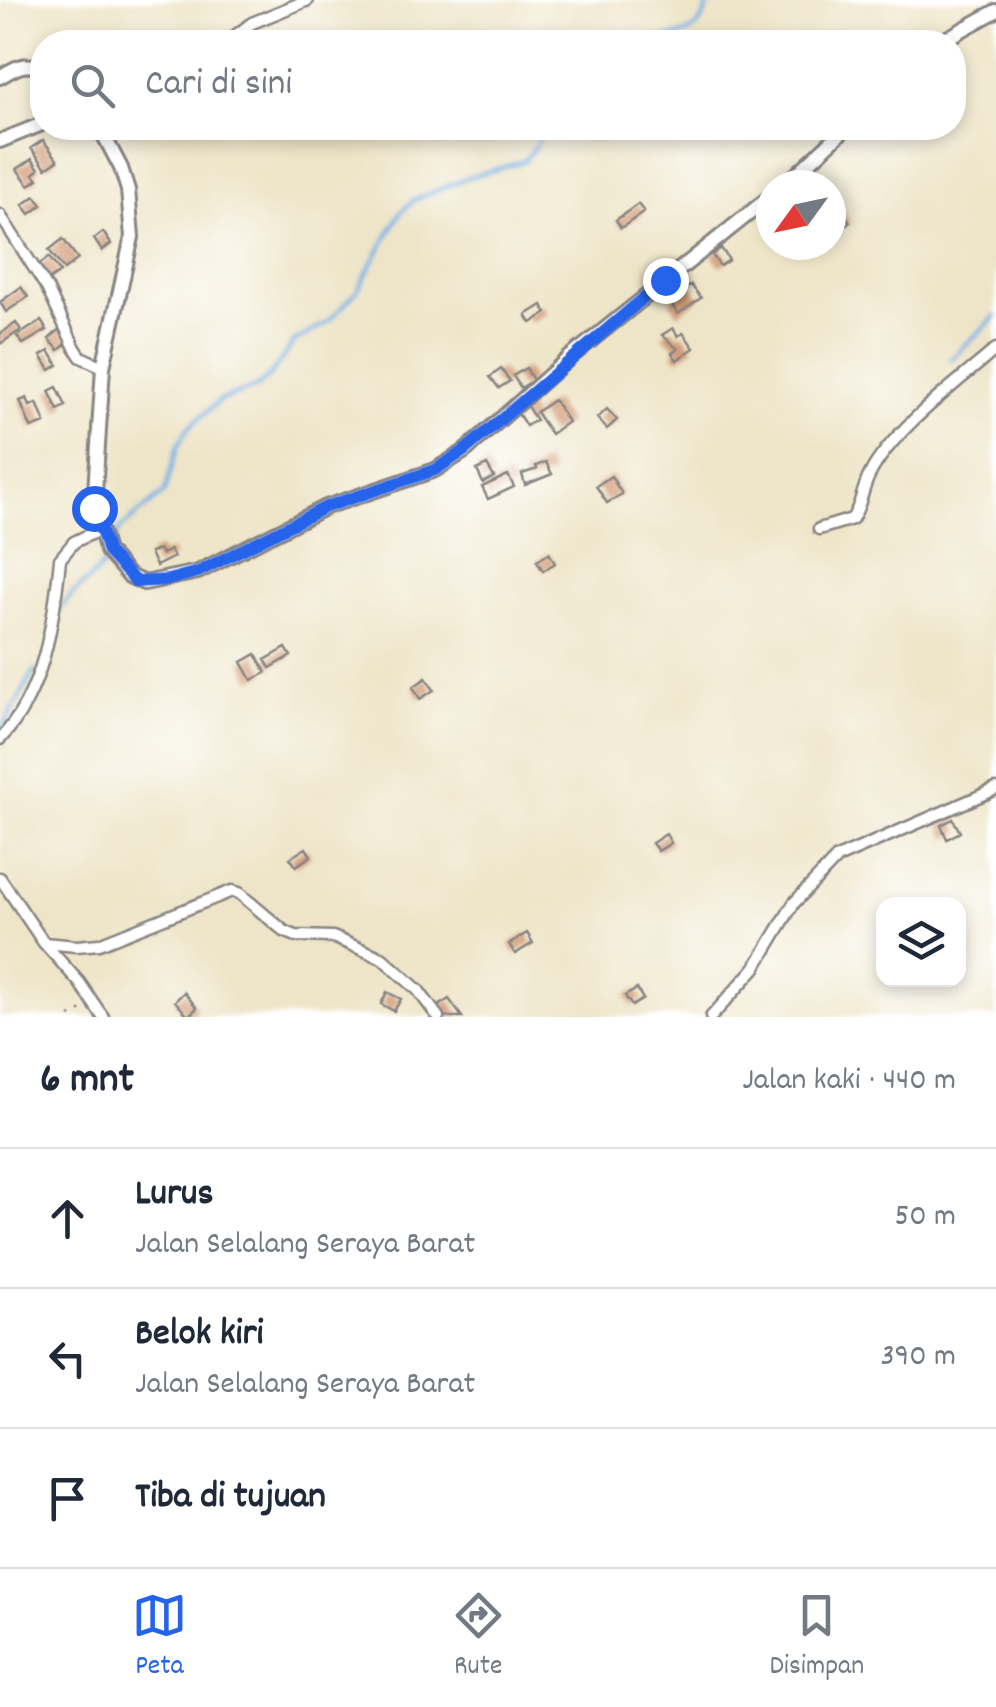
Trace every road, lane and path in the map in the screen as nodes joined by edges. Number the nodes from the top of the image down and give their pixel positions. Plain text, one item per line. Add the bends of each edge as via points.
1 (308, 0) edge
2 (996, 11) edge
3 (243, 30) edge
4 (962, 30) edge
5 (30, 64) edge
6 (0, 77) edge
7 (30, 129) edge
8 (106, 140) edge
9 (833, 140) edge
10 (0, 141) edge
11 (801, 170) edge
12 (756, 208) edge
13 (0, 216) edge
14 (996, 350) edge
15 (103, 367) junction
16 (819, 529) dead end
17 (99, 530) junction
18 (0, 739) edge
19 (996, 789) edge
20 (0, 878) edge
21 (44, 943) junction
22 (90, 999) junction
23 (70, 1017) edge
24 (103, 1017) edge
25 (438, 1017) edge
26 (711, 1017) edge

1 - 3 street
2 - 4 street
5 - 6 street
7 - 10 street
8 - 15 street via 121,168 132,223
9 - 11 street
12 - 17 street via 435,470 326,507 198,572 168,580 144,583 129,576
13 - 15 street via 47,288 74,348
14 - 16 street via 893,444 868,478 852,519
15 - 17 street via 94,508
17 - 18 street via 74,542 60,559 35,687
19 - 26 street via 826,866
20 - 21 street
21 - 22 street
21 - 25 street via 99,944 239,892 284,931 333,937 382,958
22 - 23 path
22 - 24 street

